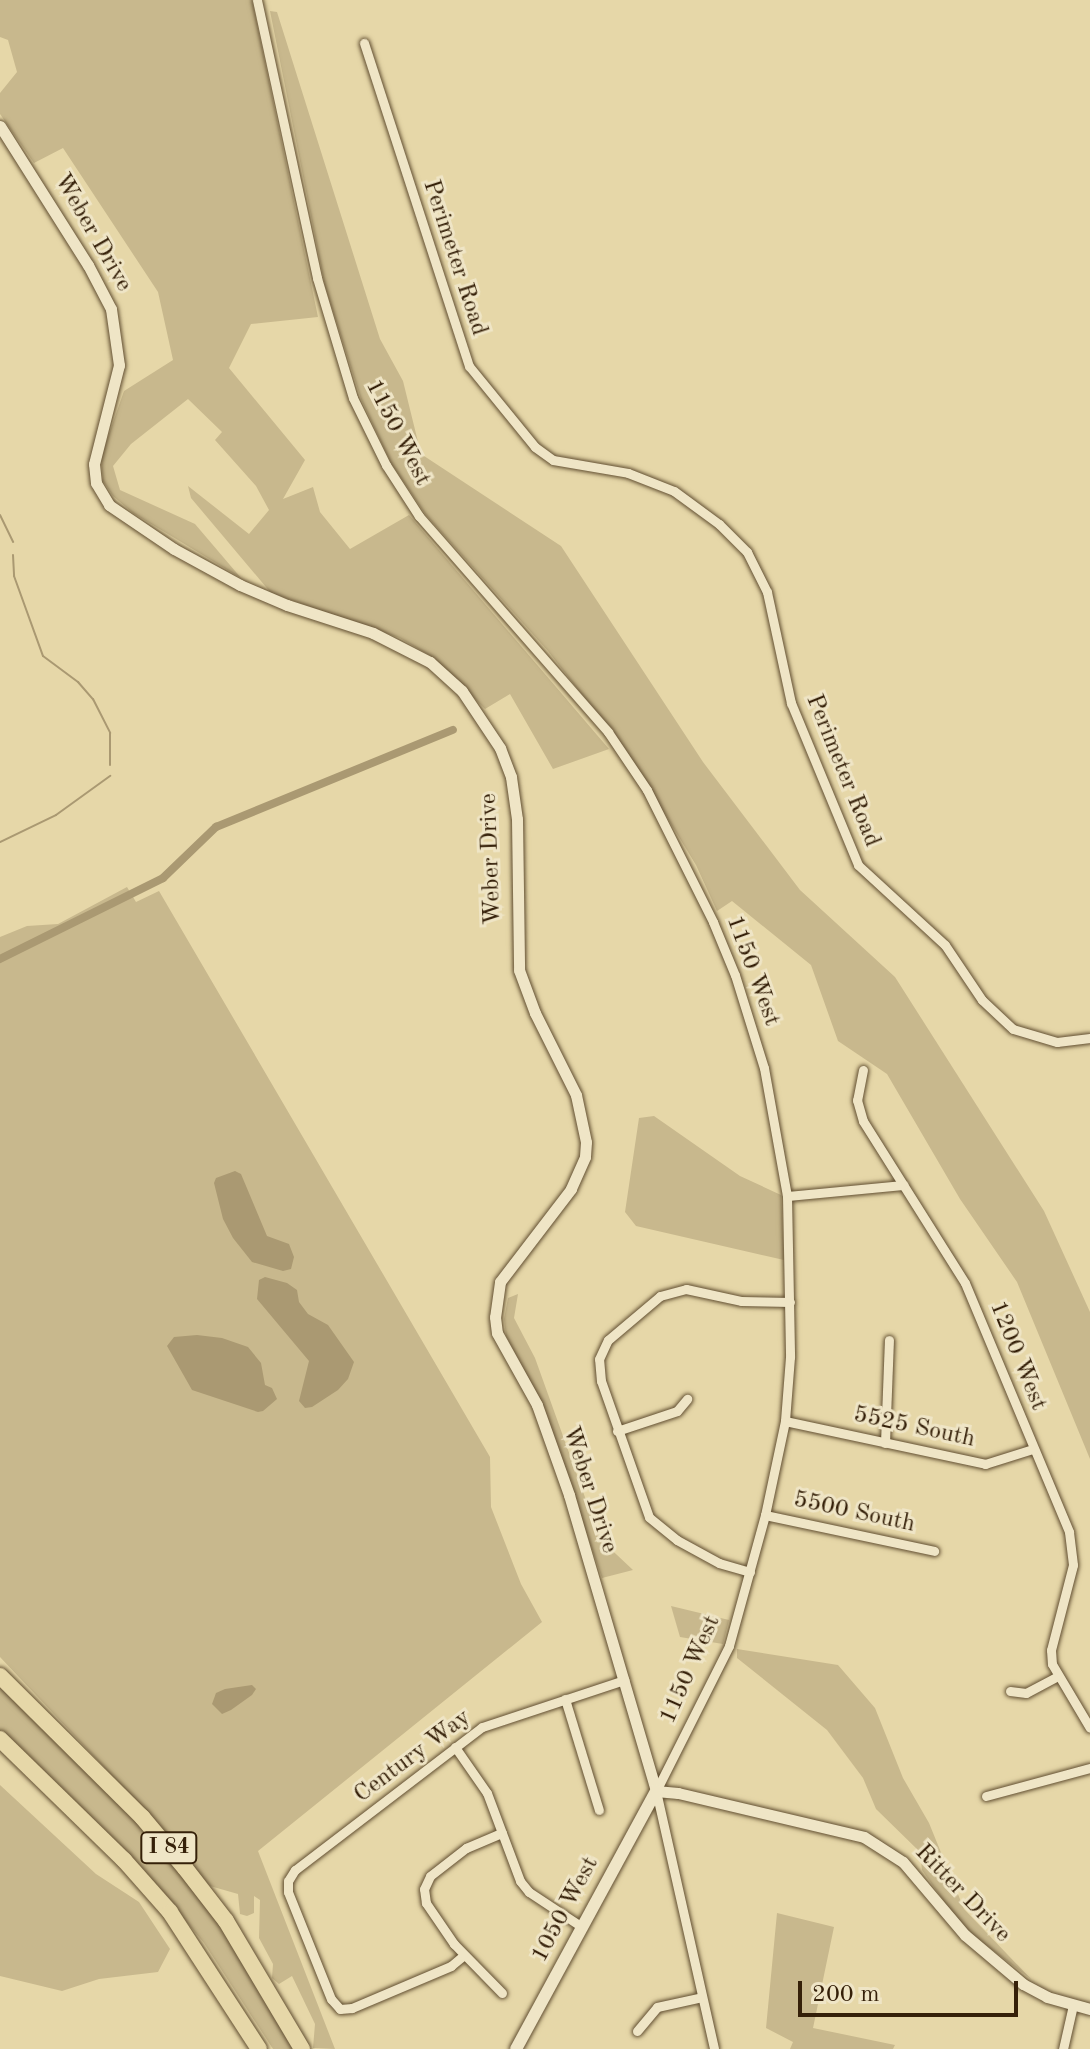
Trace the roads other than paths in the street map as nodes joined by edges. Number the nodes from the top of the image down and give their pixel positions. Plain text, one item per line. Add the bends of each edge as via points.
1 (257, 0) edge
2 (364, 43) dead end
3 (0, 126) edge
4 (1090, 1038) edge
5 (863, 1070) dead end
6 (903, 1185) junction
7 (787, 1196) junction
8 (790, 1302) junction
9 (889, 1340) dead end
10 (687, 1399) dead end
11 (785, 1421) junction
12 (617, 1431) junction
13 (885, 1443) junction
14 (1033, 1449) junction
15 (765, 1515) junction
16 (934, 1551) dead end
17 (750, 1572) junction
18 (0, 1676) edge
19 (1058, 1676) junction
20 (624, 1680) junction
21 (1010, 1691) dead end
22 (565, 1699) junction
23 (1090, 1728) edge
24 (0, 1739) edge
25 (455, 1747) junction
26 (1090, 1768) edge
27 (656, 1791) junction
28 (986, 1796) dead end
29 (599, 1810) dead end
30 (502, 1833) junction
31 (582, 1927) junction
32 (464, 1955) junction
33 (502, 1993) dead end
34 (702, 1997) junction
35 (1073, 2005) junction
36 (1090, 2009) edge
37 (637, 2031) dead end
38 (259, 2049) edge
39 (302, 2049) edge
40 (516, 2049) edge
41 (714, 2049) edge
42 (1063, 2049) edge

1 - 7 street, 1150 West via 317,278 353,398 419,516 608,732 647,790 699,887 735,975 764,1068
2 - 4 street, Perimeter Road via 469,366 535,447 553,460 628,473 674,491 747,552 767,592 791,703 858,865 945,945 982,1000 1013,1029 1057,1042
3 - 20 street, Weber Drive via 111,309 119,365 94,464 96,483 109,505 240,585 373,633 430,662 462,691 500,748 517,819 519,970 576,1095 586,1142 571,1189 500,1282 497,1333 537,1405
5 - 6 street, 1200 West via 857,1100 863,1121
6 - 7 street
6 - 14 street, 1200 West via 965,1283
7 - 8 street, 1150 West
8 - 11 street, 1150 West
8 - 12 street via 741,1301 686,1289 660,1296 608,1340 599,1359
9 - 13 street
10 - 12 street via 677,1411
11 - 13 street, 5525 South
11 - 15 street, 1150 West
12 - 17 street via 649,1517 719,1563
13 - 14 street, 5525 South via 985,1464
14 - 19 street, 1200 West via 1072,1546 1073,1565 1051,1650
15 - 16 street, 5500 South
15 - 17 street, 1150 West
17 - 27 street, 1150 West via 729,1646
18 - 39 highway, I 84 via 142,1817 185,1868 226,1921
19 - 21 street via 1026,1693
19 - 23 street
20 - 22 street, Century Way
20 - 27 street, Weber Drive
22 - 25 street, Century Way via 491,1723
22 - 29 street
24 - 38 highway, I 84 via 170,1912
25 - 30 street via 487,1793
25 - 32 street, Century Way via 295,1870 288,1892 331,1999 340,2009 451,1966
26 - 28 street
27 - 31 main road, 1050 West
27 - 34 street
27 - 35 street, Ritter Drive via 864,1837 903,1862 965,1935 1023,1984
30 - 31 street via 529,1892
30 - 32 street via 466,1848 430,1876 424,1889 426,1903
31 - 40 main road, 1050 West
32 - 33 street
34 - 37 street via 657,2007
34 - 41 street
35 - 36 street, Ritter Drive
35 - 42 street

